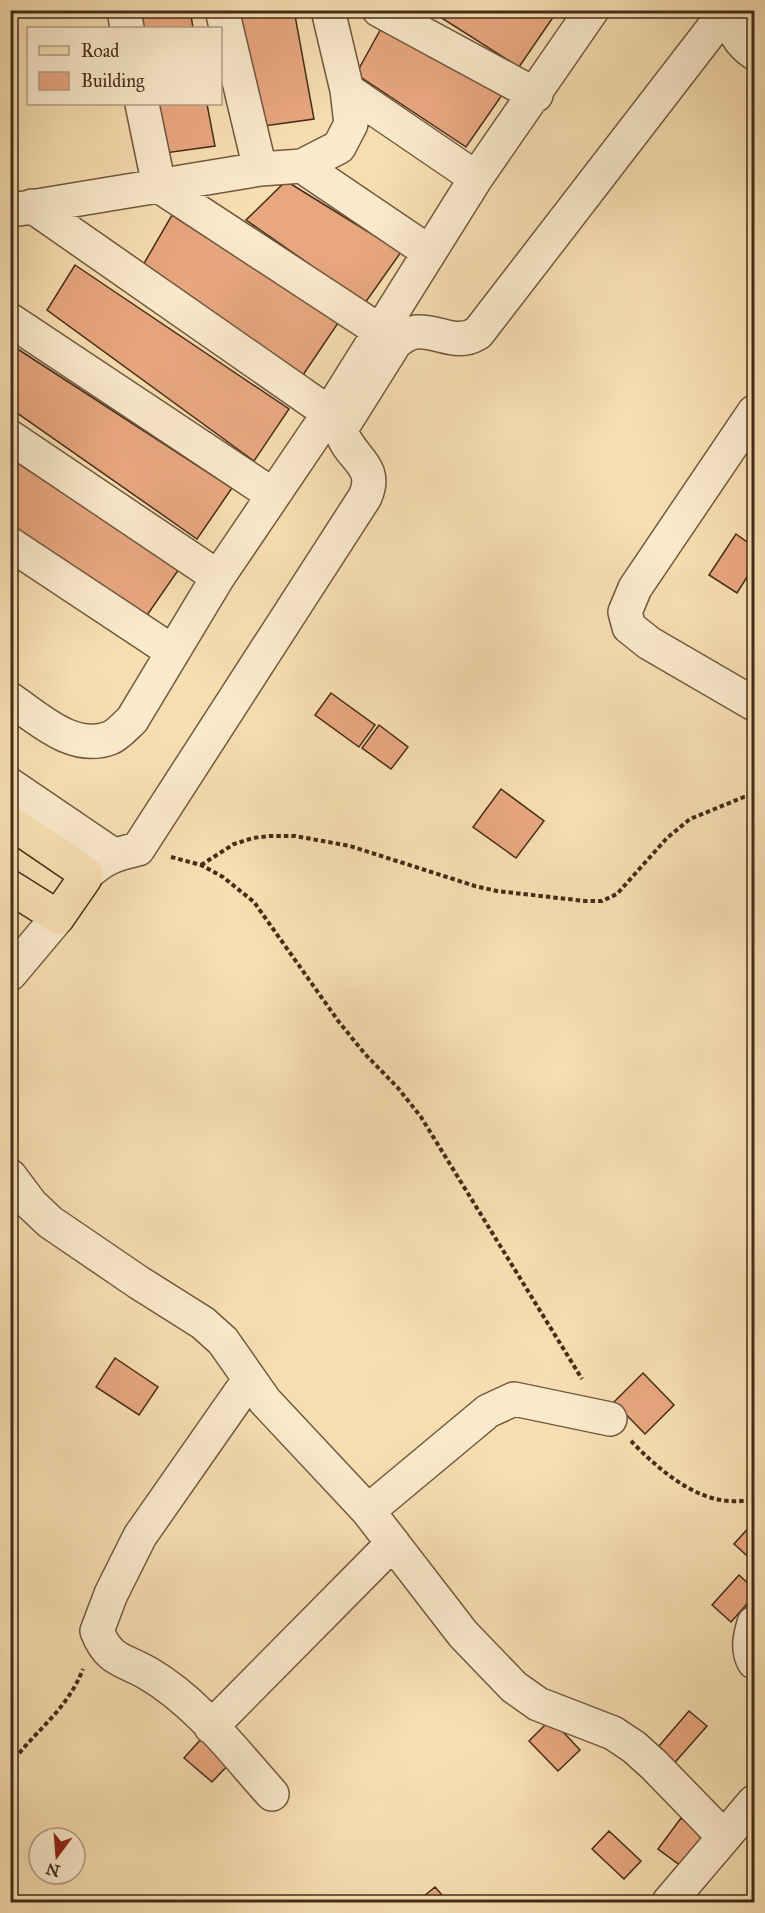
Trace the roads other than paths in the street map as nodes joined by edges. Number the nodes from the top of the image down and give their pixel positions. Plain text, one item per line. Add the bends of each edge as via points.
1 (124, 10) edge
2 (222, 10) edge
3 (328, 10) edge
4 (379, 10) edge
5 (727, 10) edge
6 (585, 13) edge
7 (127, 27) edge
8 (754, 53) edge
9 (347, 90) junction
10 (536, 95) junction
11 (142, 105) edge
12 (303, 166) junction
13 (260, 170) junction
14 (476, 178) junction
15 (159, 186) junction
16 (21, 207) edge
17 (429, 252) junction
18 (10, 320) edge
19 (380, 331) junction
20 (754, 412) edge
21 (329, 413) junction
22 (10, 437) edge
23 (273, 495) junction
24 (10, 544) edge
25 (218, 577) junction
26 (173, 652) junction
27 (10, 699) edge
28 (754, 704) edge
29 (10, 785) edge
30 (10, 822) edge
31 (125, 852) junction
32 (86, 874) junction
33 (10, 887) edge
34 (58, 917) junction
35 (17, 955) edge
36 (10, 1176) edge
37 (249, 1380) junction
38 (610, 1419) road end
39 (368, 1511) junction
40 (393, 1544) junction
41 (754, 1623) edge
42 (754, 1662) edge
43 (212, 1727) junction
44 (272, 1794) dead end
45 (754, 1802) edge
46 (724, 1837) junction
47 (669, 1902) edge

1 - 7 street
2 - 13 street
3 - 9 street
4 - 10 street
5 - 8 street via 734,33
5 - 31 street via 478,333 460,340 418,332 395,343 341,429 347,444 369,472 370,486 365,497
6 - 10 street
9 - 12 street via 351,123 339,147
9 - 14 street
10 - 14 street
11 - 15 street
12 - 13 street
12 - 17 street
13 - 15 street
14 - 17 street
15 - 16 street
15 - 19 street
16 - 21 street
17 - 19 street
18 - 23 street
19 - 21 street
20 - 28 street via 636,588 625,612 629,627 649,643
21 - 23 street
22 - 25 street
23 - 25 street
24 - 26 street
25 - 26 street
26 - 27 street via 132,720 112,738 86,742 61,733
29 - 31 street
30 - 32 main road
31 - 32 street via 102,860
32 - 34 main road
33 - 34 main road
34 - 35 street
36 - 37 street via 50,1222 210,1329 224,1341
37 - 39 street
37 - 43 street via 140,1536 97,1631 103,1646 117,1659 171,1689
38 - 39 street via 513,1399 488,1411
39 - 40 street
40 - 43 street
40 - 46 street via 463,1634 514,1686 538,1704 613,1733 634,1747
41 - 42 street via 749,1639
43 - 44 street
45 - 46 street
46 - 47 street

